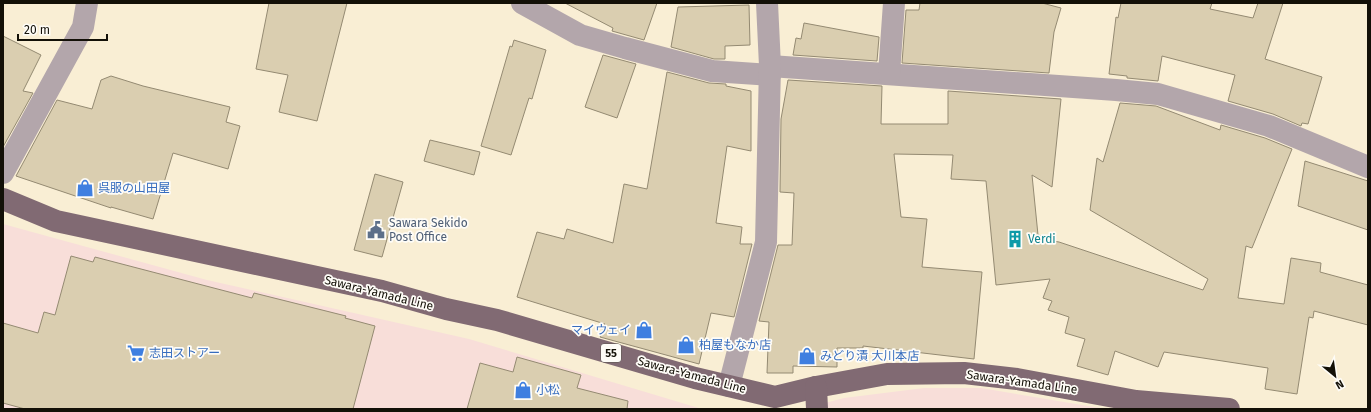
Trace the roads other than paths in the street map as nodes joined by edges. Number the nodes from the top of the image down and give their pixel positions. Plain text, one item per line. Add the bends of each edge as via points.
1 (87, 3) edge
2 (522, 3) edge
3 (767, 3) edge
4 (894, 3) edge
5 (770, 71) junction
6 (889, 74) junction
7 (1368, 167) edge
8 (3, 173) edge
9 (3, 199) edge
10 (729, 386) junction
11 (816, 387) junction
12 (817, 409) edge
13 (1229, 409) edge

1 - 8 street via 83,27
2 - 5 street via 580,35 626,48 712,71
3 - 5 street
4 - 6 street
5 - 6 street
5 - 10 street via 766,242
6 - 7 street via 1158,94 1269,126
9 - 10 main road, Sawara-Yamada Line / 55 via 56,221 498,320
10 - 11 main road, Sawara-Yamada Line / 55 via 775,397
11 - 12 main road
11 - 13 main road, Sawara-Yamada Line / 55 via 887,374 964,373 1136,401

